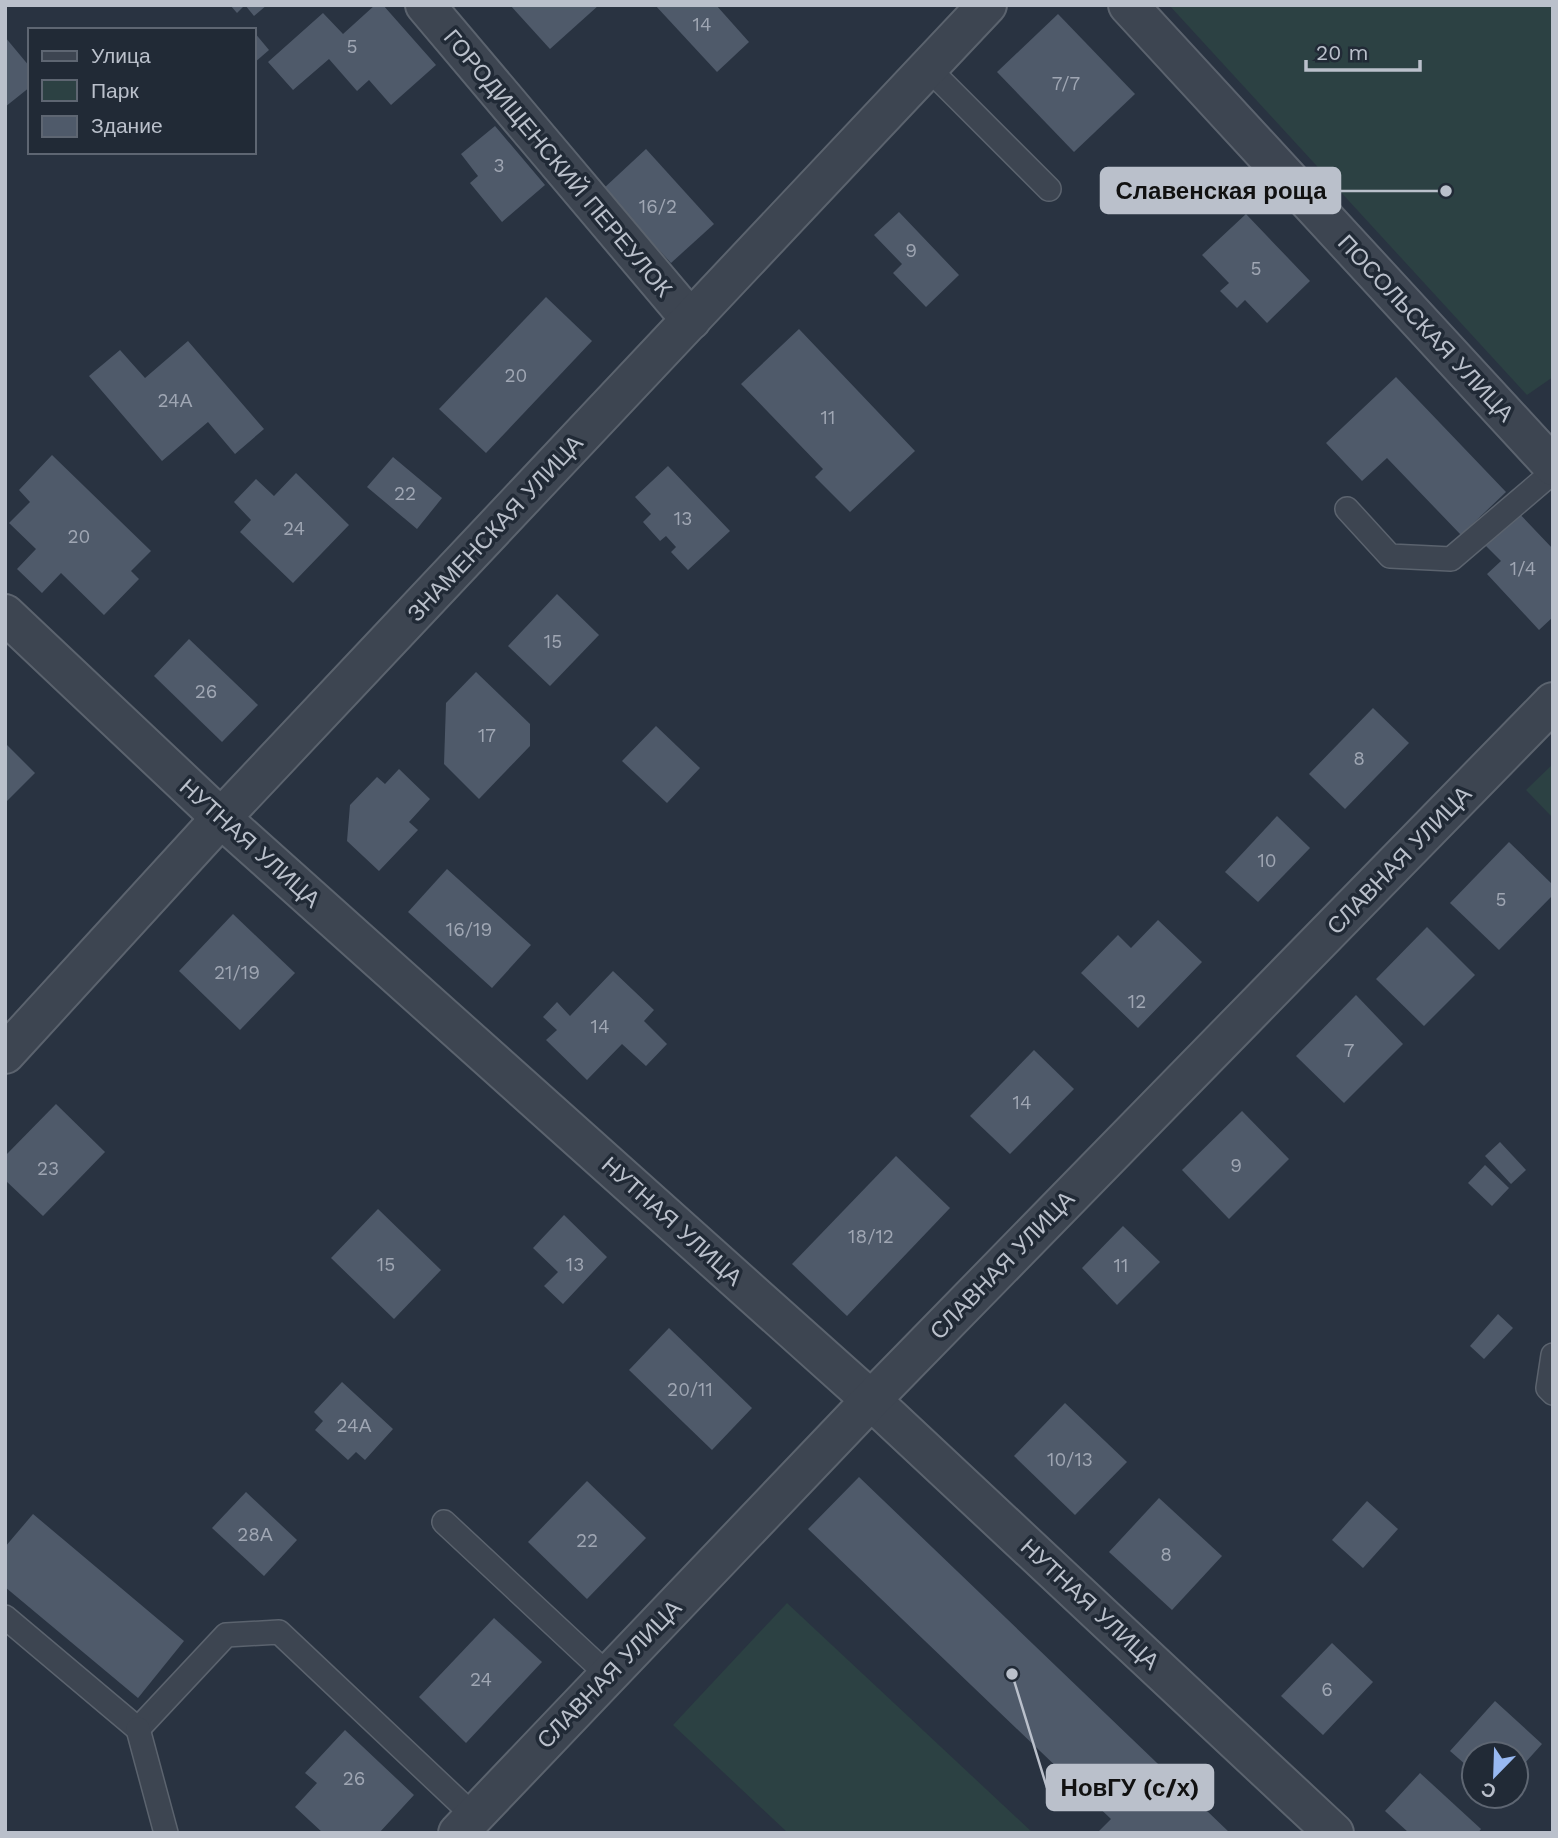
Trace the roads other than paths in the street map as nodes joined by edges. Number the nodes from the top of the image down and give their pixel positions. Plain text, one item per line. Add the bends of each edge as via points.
1 (425, 5) edge
2 (987, 5) edge
3 (1128, 5) edge
4 (928, 68) junction
5 (1049, 189) dead end
6 (691, 320) junction
7 (1553, 466) edge
8 (1553, 472) edge
9 (1347, 509) dead end
10 (5, 614) edge
11 (1553, 702) edge
12 (221, 818) junction
13 (5, 1054) edge
14 (1553, 1355) edge
15 (1553, 1393) edge
16 (871, 1400) junction
17 (444, 1521) dead end
18 (5, 1618) edge
19 (608, 1675) junction
20 (138, 1729) junction
21 (466, 1824) edge
22 (166, 1833) edge
23 (1334, 1833) edge

1 - 6 street, ГОРОДИЩЕНСКИЙ ПЕРЕУЛОК
2 - 4 street, ЗНАМЕНСКАЯ УЛИЦА
3 - 7 street, ПОСОЛЬСКАЯ УЛИЦА
4 - 5 lane
4 - 6 street, ЗНАМЕНСКАЯ УЛИЦА
6 - 12 street, ЗНАМЕНСКАЯ УЛИЦА
8 - 9 lane via 1451,559 1390,556
10 - 12 street, НУТНАЯ УЛИЦА
11 - 16 street, СЛАВНАЯ УЛИЦА
12 - 13 street, ЗНАМЕНСКАЯ УЛИЦА
12 - 16 street, НУТНАЯ УЛИЦА
14 - 15 lane via 1548,1388
16 - 19 street, СЛАВНАЯ УЛИЦА
16 - 23 street, НУТНАЯ УЛИЦА
17 - 19 lane
18 - 20 lane
19 - 21 street, СЛАВНАЯ УЛИЦА
20 - 21 lane via 226,1635 279,1632
20 - 22 lane

